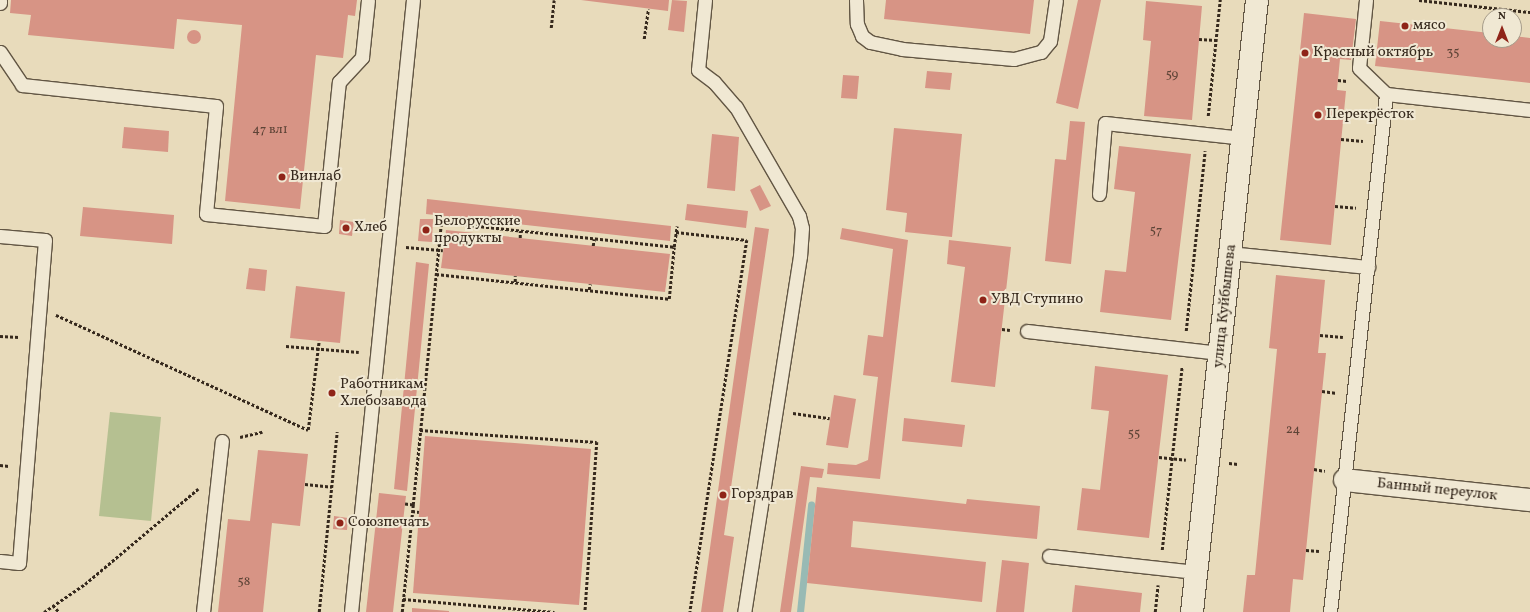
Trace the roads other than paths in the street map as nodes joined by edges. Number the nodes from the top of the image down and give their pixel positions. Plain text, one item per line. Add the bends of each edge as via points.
1 (368, 0) edge
2 (413, 0) edge
3 (705, 0) edge
4 (856, 0) edge
5 (1056, 0) edge
6 (1257, 0) edge
7 (1366, 0) edge
8 (0, 52) edge
9 (1386, 94) junction
10 (1530, 110) edge
11 (1242, 138) junction
12 (1099, 194) dead end
13 (0, 236) edge
14 (1230, 253) junction
15 (1368, 267) junction
16 (1027, 331) dead end
17 (1220, 353) junction
18 (222, 441) road end
19 (1344, 480) junction
20 (1530, 500) edge
21 (1049, 556) dead end
22 (0, 561) edge
23 (1196, 572) junction
24 (202, 612) edge
25 (351, 612) edge
26 (744, 612) edge
27 (1192, 612) edge
28 (1330, 612) edge

1 - 8 lane via 362,57 339,82 324,226 206,214 216,106 22,85
2 - 25 lane
3 - 26 lane via 698,70 714,82 736,107 799,216 802,228 800,256
4 - 5 lane via 858,24 862,36 870,42 902,49 1014,59 1041,52 1050,41
6 - 11 main road, улица Куйбышева
7 - 9 lane via 1359,68
9 - 10 lane
9 - 15 lane
11 - 12 lane via 1105,123
11 - 14 main road, улица Куйбышева
13 - 22 lane via 45,240 19,563
14 - 15 lane
14 - 17 main road, улица Куйбышева
15 - 19 lane
16 - 17 lane
17 - 23 main road, улица Куйбышева
18 - 24 lane
19 - 20 main road, Банный переулок
19 - 28 lane
21 - 23 lane
23 - 27 main road, улица Куйбышева

